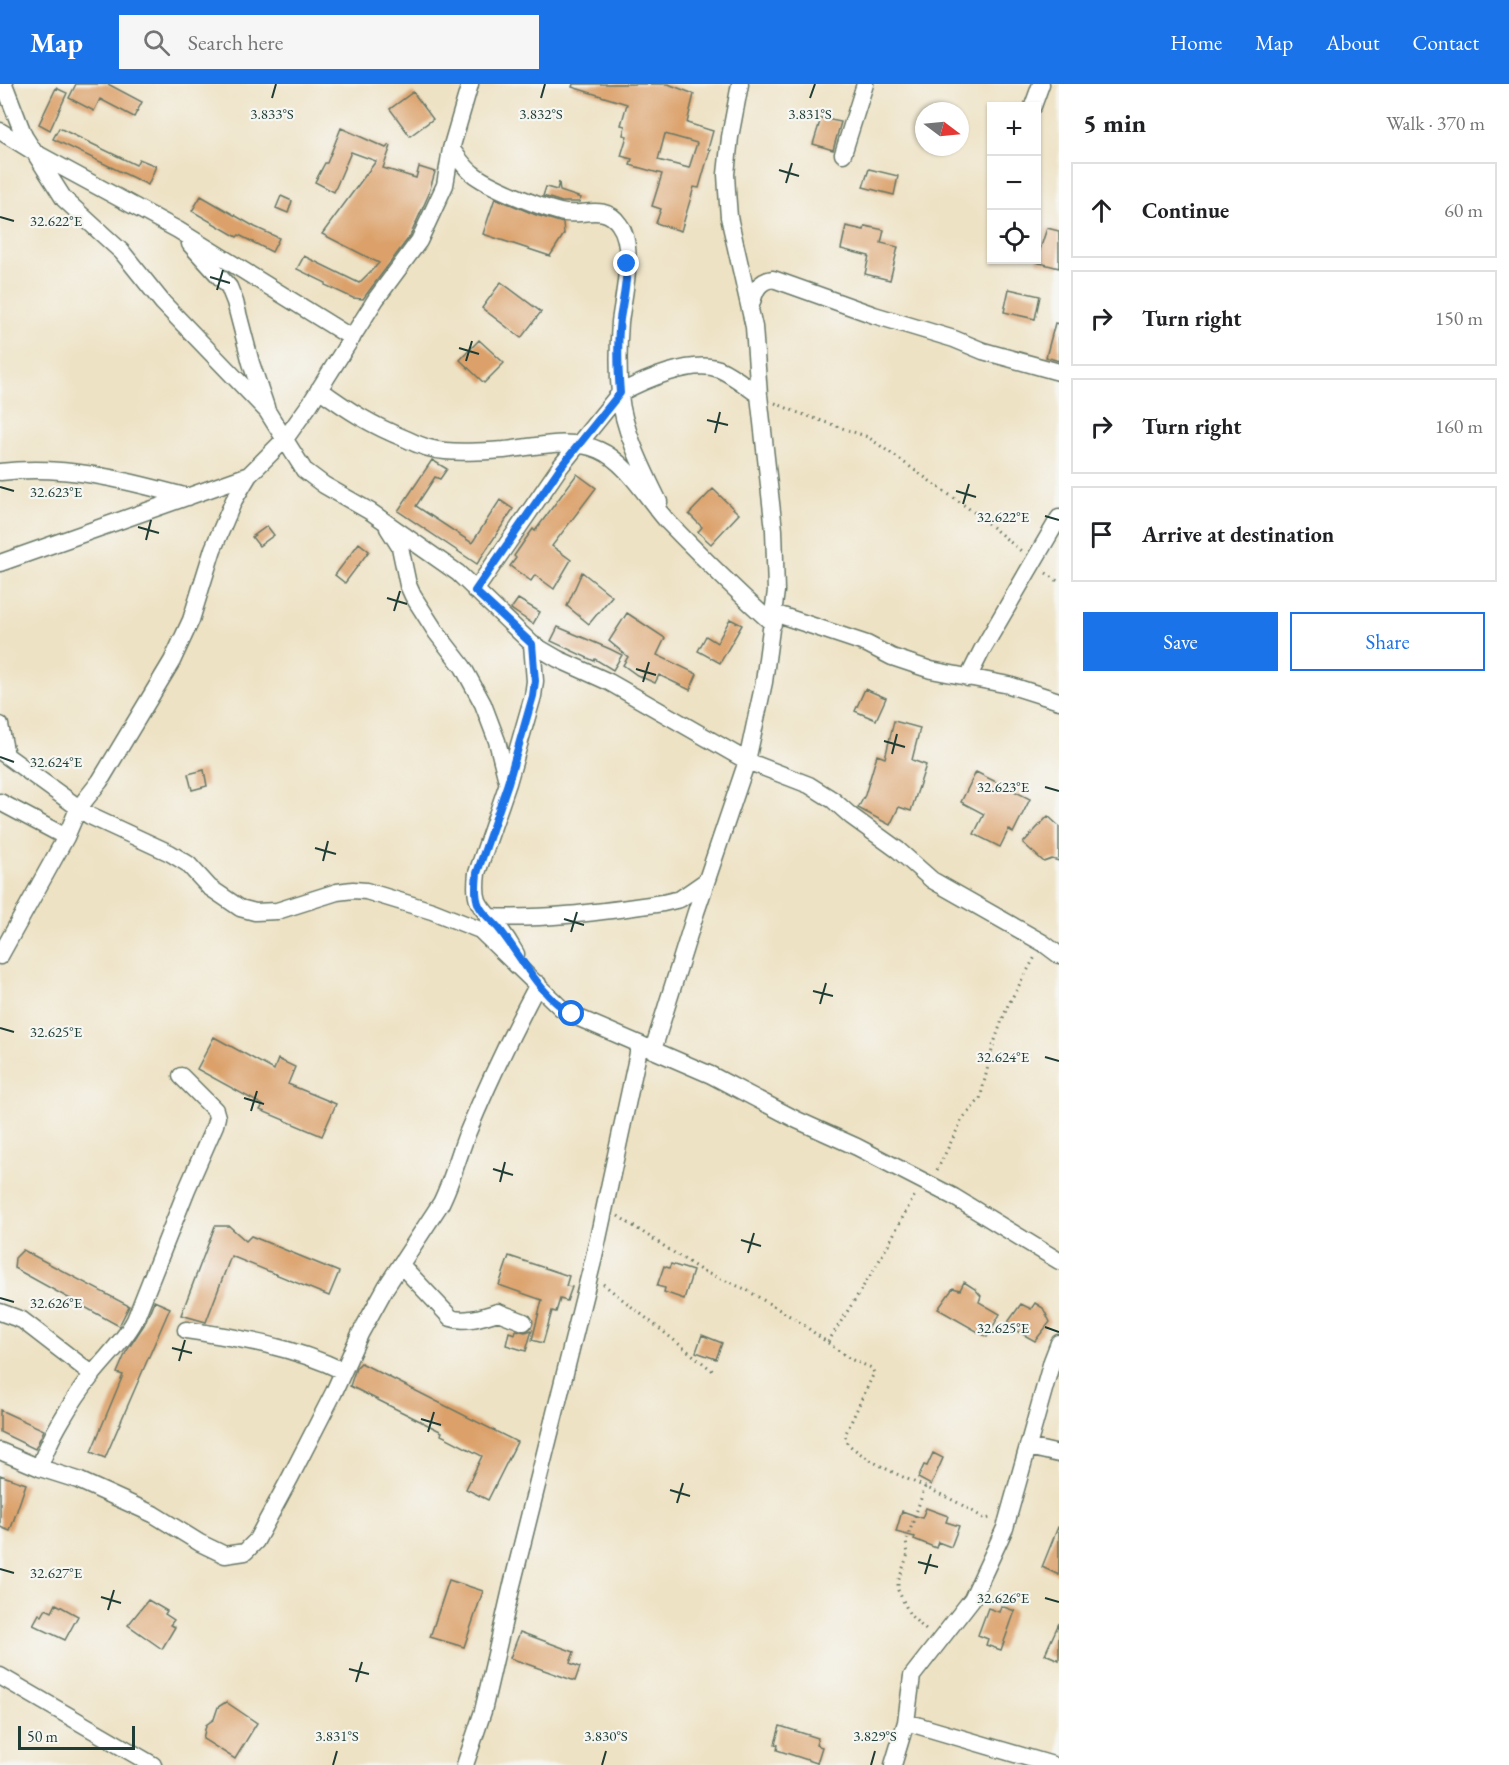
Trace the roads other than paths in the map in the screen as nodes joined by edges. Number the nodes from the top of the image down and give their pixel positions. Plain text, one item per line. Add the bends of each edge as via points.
1 (4, 84) edge
2 (470, 84) edge
3 (740, 84) edge
4 (865, 84) edge
5 (1041, 84) edge
6 (1034, 102) edge
7 (0, 131) edge
8 (451, 149) junction
9 (34, 152) junction
10 (843, 154) dead end
11 (178, 230) junction
12 (750, 309) junction
13 (352, 338) junction
14 (1059, 372) edge
15 (319, 389) junction
16 (620, 393) junction
17 (759, 395) junction
18 (267, 411) junction
19 (285, 439) junction
20 (580, 446) junction
21 (0, 472) edge
22 (249, 475) junction
23 (188, 497) junction
24 (1059, 519) edge
25 (382, 520) junction
26 (669, 522) junction
27 (0, 563) edge
28 (475, 591) junction
29 (773, 619) junction
30 (532, 644) junction
31 (969, 678) junction
32 (1059, 701) edge
33 (0, 725) edge
34 (3, 753) edge
35 (747, 761) junction
36 (508, 783) junction
37 (0, 802) edge
38 (78, 809) junction
39 (66, 837) junction
40 (706, 881) junction
41 (488, 917) junction
42 (1059, 955) edge
43 (0, 956) edge
44 (537, 982) junction
45 (647, 1047) junction
46 (181, 1076) dead end
47 (1059, 1261) edge
48 (401, 1265) junction
49 (0, 1312) edge
50 (524, 1322) dead end
51 (186, 1330) dead end
52 (1059, 1343) edge
53 (343, 1371) junction
54 (93, 1374) junction
55 (1028, 1447) junction
56 (0, 1451) edge
57 (1059, 1454) edge
58 (40, 1468) junction
59 (0, 1676) edge
60 (906, 1722) junction
61 (135, 1761) edge
62 (153, 1765) edge
63 (465, 1765) edge
64 (893, 1765) edge
65 (1053, 1765) edge

1 - 9 street
2 - 8 street
3 - 12 street via 726,174 729,217
4 - 10 street
5 - 6 street
7 - 9 street
8 - 13 street via 445,185 419,241
8 - 16 street via 471,173 499,188 562,213 598,210 619,224 624,237 627,281 617,361
9 - 11 street
9 - 18 street via 64,199 122,252 163,303
11 - 13 street
11 - 18 street via 229,288
12 - 14 street via 759,284 773,279 983,351
12 - 17 street
13 - 15 street
15 - 19 street
15 - 20 street via 374,426 443,451 506,450 563,443
16 - 17 street via 676,370 699,366 719,369
16 - 20 street
16 - 26 street via 625,421
17 - 29 street via 774,530
18 - 19 street
19 - 22 street
19 - 25 street via 304,470
20 - 26 street via 597,449 621,465
20 - 28 street via 554,476
21 - 23 street via 70,470
22 - 23 street
22 - 38 street via 213,549 172,661 100,781
23 - 27 street
24 - 31 street
25 - 28 street via 458,573
25 - 36 street via 400,548 413,596 463,667 483,704
26 - 29 street via 711,568
28 - 30 street
29 - 31 street via 867,644 901,661
29 - 35 street
30 - 35 street via 609,682
30 - 36 street via 533,696
31 - 32 street via 1009,685
33 - 34 street
34 - 38 street
35 - 40 street
35 - 42 street via 809,785 932,880
36 - 41 street via 477,873 477,899
37 - 39 street
38 - 39 street
38 - 44 street via 188,864 209,887 240,908 277,911 337,892 366,891 432,910 480,930
39 - 43 street
40 - 41 street via 680,899 663,903 556,916
40 - 45 street
41 - 44 street
44 - 45 street via 561,1008
44 - 48 street via 467,1134 444,1196
45 - 47 street via 857,1147
45 - 63 street via 483,1711
46 - 54 street via 215,1110 215,1125 135,1320
48 - 50 street via 451,1318 484,1317 498,1312
48 - 53 street
49 - 54 street via 22,1320
51 - 53 street via 288,1349
52 - 55 street
53 - 58 street via 256,1541 245,1552 225,1555 153,1514 78,1480
54 - 58 street via 44,1453
55 - 57 street
55 - 60 street via 1005,1528 972,1599 912,1676
56 - 58 street
59 - 61 street
60 - 64 street
60 - 65 street
61 - 62 street

